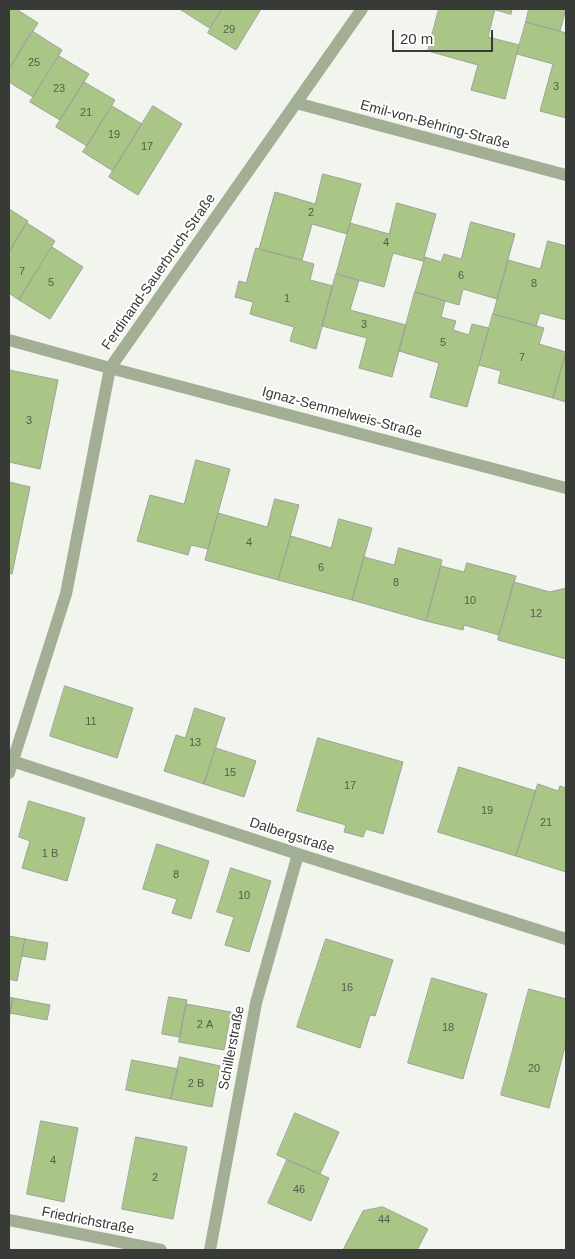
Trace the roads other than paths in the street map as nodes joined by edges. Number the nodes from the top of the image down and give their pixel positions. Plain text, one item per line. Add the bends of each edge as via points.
1 (362, 9) edge
2 (296, 103) junction
3 (566, 175) edge
4 (9, 340) edge
5 (110, 368) junction
6 (566, 488) edge
7 (10, 765) edge
8 (298, 854) junction
9 (566, 939) edge
10 (9, 1220) edge
11 (162, 1250) edge
12 (210, 1250) edge

1 - 2 street, Ferdinand-Sauerbruch-Straße
2 - 3 street, Emil-von-Behring-Straße
2 - 5 street, Ferdinand-Sauerbruch-Straße
4 - 5 street, Ignaz-Semmelweis-Straße
5 - 6 street, Ignaz-Semmelweis-Straße
5 - 7 street, Ferdinand-Sauerbruch-Straße via 66,594
7 - 8 street, Dalbergstraße
8 - 9 street, Dalbergstraße
8 - 12 street, Schillerstraße via 256,1003
10 - 11 street, Friedrichstraße

